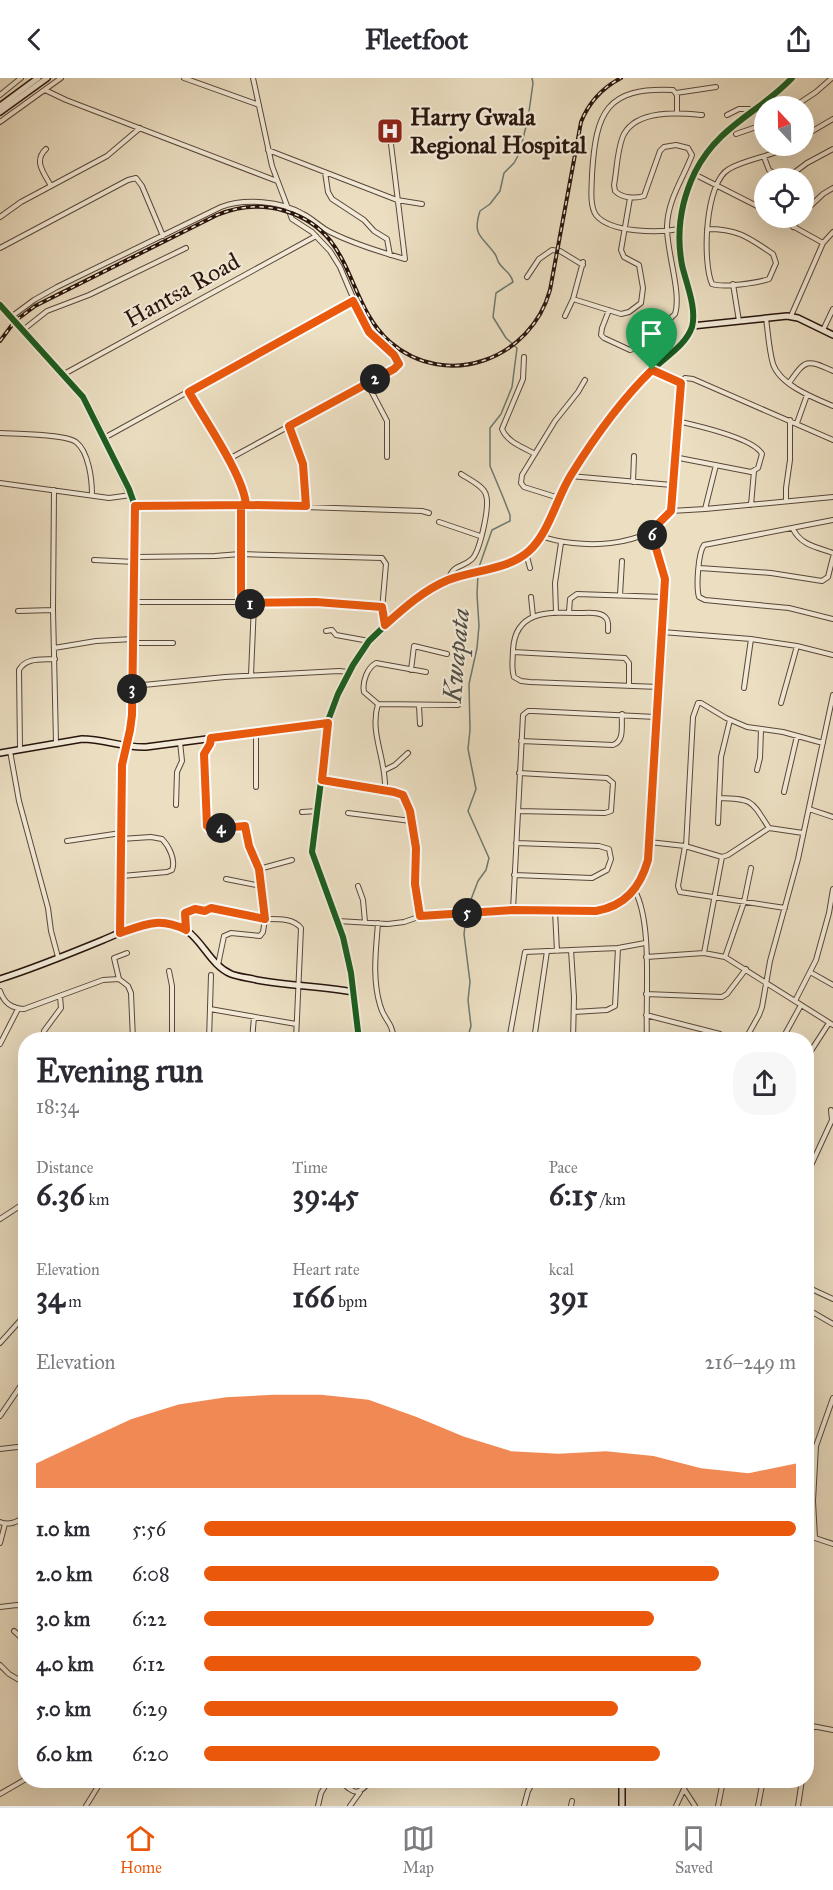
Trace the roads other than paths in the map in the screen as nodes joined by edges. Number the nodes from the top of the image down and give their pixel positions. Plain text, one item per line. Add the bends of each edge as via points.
1 (38, 78) edge
2 (48, 78) edge
3 (61, 78) edge
4 (184, 78) edge
5 (253, 78) edge
6 (792, 78) edge
7 (830, 78) edge
8 (18, 79) edge
9 (716, 87) dead end
10 (45, 90) junction
11 (676, 93) junction
12 (0, 95) edge
13 (770, 96) edge
14 (810, 96) edge
15 (259, 105) junction
16 (0, 106) edge
17 (754, 109) joint
18 (0, 112) edge
19 (677, 113) junction
20 (702, 115) dead end
21 (727, 115) dead end
22 (833, 119) edge
23 (0, 122) edge
24 (140, 128) junction
25 (754, 128) edge
26 (814, 130) edge
27 (736, 134) dead end
28 (391, 144) dead end
29 (833, 148) edge
30 (46, 149) dead end
31 (268, 150) junction
32 (764, 157) joint
33 (768, 168) edge
34 (801, 168) edge
35 (325, 172) junction
36 (694, 174) junction
37 (278, 182) junction
38 (718, 185) junction
39 (51, 186) junction
40 (833, 188) edge
41 (630, 198) junction
42 (398, 200) junction
43 (814, 202) edge
44 (422, 204) dead end
45 (754, 204) edge
46 (288, 207) junction
47 (0, 217) edge
48 (625, 228) junction
49 (795, 228) edge
50 (707, 229) junction
51 (680, 230) junction
52 (668, 231) junction
53 (833, 232) edge
54 (163, 236) junction
55 (316, 236) junction
56 (823, 243) junction
57 (0, 248) edge
58 (186, 248) dead end
59 (390, 255) junction
60 (527, 277) dead end
61 (733, 284) junction
62 (573, 299) junction
63 (353, 301) junction
64 (0, 305) edge
65 (833, 309) edge
66 (609, 310) junction
67 (565, 316) dead end
68 (791, 316) junction
69 (12, 317) junction
70 (766, 318) junction
71 (739, 321) junction
72 (692, 326) junction
73 (23, 330) junction
74 (823, 331) junction
75 (833, 335) edge
76 (524, 357) dead end
77 (652, 370) junction
78 (833, 371) edge
79 (64, 374) junction
80 (585, 380) dead end
81 (368, 383) junction
82 (681, 383) junction
83 (789, 383) junction
84 (189, 392) junction
85 (807, 395) junction
86 (833, 406) edge
87 (790, 420) junction
88 (677, 421) junction
89 (797, 423) junction
90 (289, 426) junction
91 (0, 433) edge
92 (104, 438) junction
93 (833, 440) edge
94 (535, 454) junction
95 (634, 456) dead end
96 (387, 457) dead end
97 (674, 457) junction
98 (227, 460) junction
99 (716, 465) junction
100 (754, 471) junction
101 (461, 474) dead end
102 (570, 476) junction
103 (633, 482) junction
104 (0, 483) edge
105 (672, 485) junction
106 (54, 490) junction
107 (92, 495) junction
108 (131, 495) junction
109 (833, 497) edge
110 (559, 498) junction
111 (786, 501) junction
112 (243, 505) junction
113 (135, 506) junction
114 (306, 506) junction
115 (751, 506) junction
116 (705, 509) junction
117 (671, 511) junction
118 (429, 513) dead end
119 (833, 520) edge
120 (439, 522) dead end
121 (793, 529) junction
122 (651, 531) junction
123 (480, 536) junction
124 (541, 536) junction
125 (561, 543) junction
126 (526, 553) junction
127 (240, 554) junction
128 (833, 555) edge
129 (135, 559) junction
130 (94, 560) dead end
131 (622, 561) dead end
132 (530, 568) dead end
133 (700, 568) junction
134 (448, 580) junction
135 (620, 595) junction
136 (531, 597) dead end
137 (664, 597) junction
138 (134, 602) junction
139 (241, 603) junction
140 (254, 604) junction
141 (382, 607) junction
142 (52, 610) junction
143 (18, 611) dead end
144 (569, 612) junction
145 (556, 613) junction
146 (533, 616) junction
147 (833, 619) edge
148 (385, 625) junction
149 (326, 630) dead end
150 (608, 631) dead end
151 (662, 632) junction
152 (751, 639) junction
153 (133, 641) junction
154 (369, 641) junction
155 (173, 643) dead end
156 (797, 646) junction
157 (54, 648) junction
158 (513, 652) junction
159 (447, 654) dead end
160 (833, 655) edge
161 (55, 659) junction
162 (411, 670) junction
163 (349, 672) junction
164 (426, 672) dead end
165 (251, 675) junction
166 (629, 685) junction
167 (133, 686) junction
168 (659, 687) junction
169 (744, 688) dead end
170 (833, 694) edge
171 (781, 703) dead end
172 (378, 704) junction
173 (458, 705) dead end
174 (418, 706) junction
175 (622, 714) junction
176 (657, 717) junction
177 (730, 720) junction
178 (328, 723) junction
179 (826, 723) junction
180 (420, 724) dead end
181 (833, 729) edge
182 (760, 730) junction
183 (256, 732) junction
184 (797, 736) junction
185 (211, 738) junction
186 (521, 741) junction
187 (180, 742) junction
188 (56, 743) junction
189 (823, 743) junction
190 (125, 746) junction
191 (20, 749) junction
192 (10, 751) junction
193 (0, 753) edge
194 (408, 753) dead end
195 (385, 770) junction
196 (757, 770) dead end
197 (519, 773) junction
198 (322, 780) junction
199 (256, 787) dead end
200 (385, 791) junction
201 (784, 792) dead end
202 (719, 798) junction
203 (176, 805) dead end
204 (809, 809) junction
205 (318, 811) junction
206 (518, 811) junction
207 (302, 812) dead end
208 (348, 813) dead end
209 (833, 818) edge
210 (411, 821) junction
211 (718, 823) dead end
212 (770, 828) junction
213 (121, 833) junction
214 (803, 834) junction
215 (121, 839) junction
216 (67, 841) dead end
217 (649, 842) junction
218 (516, 843) junction
219 (686, 846) junction
220 (722, 856) junction
221 (292, 860) dead end
222 (751, 868) dead end
223 (259, 869) junction
224 (514, 875) junction
225 (122, 876) junction
226 (226, 879) dead end
227 (261, 886) junction
228 (358, 886) dead end
229 (833, 889) edge
230 (635, 891) junction
231 (714, 898) junction
232 (744, 902) junction
233 (785, 908) junction
234 (513, 910) junction
235 (555, 911) junction
236 (831, 914) edge
237 (420, 916) junction
238 (265, 919) junction
239 (338, 921) junction
240 (365, 922) junction
241 (378, 923) junction
242 (186, 930) junction
243 (120, 933) junction
244 (645, 943) junction
245 (618, 948) junction
246 (571, 950) junction
247 (547, 951) junction
248 (557, 951) junction
249 (127, 953) dead end
250 (704, 953) junction
251 (58, 957) junction
252 (646, 957) junction
253 (724, 957) junction
254 (218, 965) junction
255 (746, 969) junction
256 (169, 971) dead end
257 (810, 972) junction
258 (211, 975) dead end
259 (0, 979) edge
260 (119, 979) junction
261 (766, 983) junction
262 (297, 986) junction
263 (833, 986) edge
264 (0, 991) edge
265 (353, 992) junction
266 (646, 994) junction
267 (60, 996) junction
268 (795, 1002) junction
269 (801, 1005) junction
270 (18, 1009) junction
271 (210, 1009) junction
272 (574, 1012) junction
273 (646, 1015) junction
274 (254, 1017) junction
275 (296, 1024) junction
276 (831, 1024) edge
277 (44, 1032) edge
278 (133, 1032) edge
279 (172, 1032) edge
280 (209, 1032) edge
281 (253, 1032) edge
282 (296, 1032) edge
283 (358, 1032) edge
284 (393, 1032) edge
285 (510, 1032) edge
286 (535, 1032) edge
287 (573, 1032) edge
288 (647, 1032) edge
289 (712, 1032) edge
290 (749, 1032) edge
291 (786, 1032) edge
292 (0, 1044) edge
293 (814, 1047) edge
294 (831, 1110) dead end
295 (814, 1159) edge
296 (18, 1207) edge
297 (0, 1219) edge
298 (814, 1290) edge
299 (833, 1299) edge
300 (814, 1313) edge
301 (18, 1323) edge
302 (833, 1324) edge
303 (0, 1343) edge
304 (18, 1389) edge
305 (833, 1398) edge
306 (0, 1415) edge
307 (18, 1447) edge
308 (0, 1449) edge
309 (814, 1483) edge
310 (18, 1520) edge
311 (814, 1520) edge
312 (0, 1522) edge
313 (5, 1524) junction
314 (0, 1543) edge
315 (833, 1544) edge
316 (18, 1605) edge
317 (0, 1607) edge
318 (14, 1631) dead end
319 (18, 1635) edge
320 (1, 1667) edge
321 (18, 1679) edge
322 (814, 1727) edge
323 (833, 1730) edge
324 (18, 1784) edge
325 (97, 1788) edge
326 (324, 1788) edge
327 (348, 1788) edge
328 (364, 1788) edge
329 (530, 1788) edge
330 (622, 1788) edge
331 (722, 1788) edge
332 (761, 1788) edge
333 (801, 1788) edge
334 (684, 1789) joint
335 (360, 1792) junction
336 (0, 1794) edge
337 (86, 1806) edge
338 (318, 1806) edge
339 (350, 1806) edge
340 (524, 1806) edge
341 (622, 1806) edge
342 (676, 1806) edge
343 (695, 1806) edge
344 (718, 1806) edge
345 (758, 1806) edge
346 (798, 1806) edge

1 - 16 street
2 - 18 street
3 - 10 street
4 - 15 street
5 - 15 street
6 - 13 street
7 - 14 street
8 - 12 street
9 - 11 street
10 - 23 street
10 - 24 street
11 - 19 street
11 - 48 street via 656,89 632,94 609,107 601,120 592,171 593,210 607,223
15 - 31 street
17 - 21 street via 740,109
17 - 36 street via 717,140
19 - 20 street
19 - 41 street via 640,121 624,135 614,189
22 - 26 street
24 - 37 street
24 - 39 street via 107,156
25 - 27 street
28 - 42 street
29 - 34 street
30 - 39 street via 39,161
31 - 35 street
31 - 37 street
32 - 33 street
32 - 38 street via 728,169
35 - 42 street
35 - 59 street via 332,199 387,239
36 - 38 street
36 - 51 street via 682,206
37 - 46 street
38 - 45 street
38 - 50 street
39 - 47 street
40 - 43 street
41 - 48 street
41 - 52 street via 645,195 661,149 668,145 688,148 691,157 672,199
42 - 44 street
42 - 59 street via 405,260
46 - 54 street via 229,204
46 - 55 street via 293,220
46 - 59 street via 328,231
48 - 52 street
48 - 66 street via 621,253 639,265 643,296 629,312
49 - 56 street
50 - 61 street via 712,284
50 - 61 street via 738,232 776,258 769,279
51 - 52 street
51 - 72 street
52 - 66 street via 675,314 637,349 630,350 602,337
53 - 56 street
54 - 57 street via 136,178
54 - 69 street via 57,287
55 - 63 street via 335,258
55 - 79 street, Hantsa Road
56 - 68 street
58 - 73 street via 47,311
60 - 62 street via 539,259 552,250 560,250 583,263
61 - 71 street
62 - 66 street
62 - 67 street
63 - 81 street via 369,332 399,362 397,367
63 - 84 street
64 - 69 street
65 - 74 street
68 - 70 street
68 - 74 street
69 - 73 street
70 - 71 street
70 - 83 street via 774,366
71 - 72 street
72 - 77 street via 682,343
73 - 79 street
74 - 75 street
76 - 94 street via 523,379 502,429 510,440
77 - 82 street
77 - 102 street via 594,440
78 - 83 street via 806,362
79 - 92 street via 89,407
80 - 94 street
81 - 90 street
81 - 96 street via 387,421
82 - 87 street via 685,378 693,379
82 - 88 street
83 - 85 street
84 - 92 street
84 - 98 street
85 - 86 street
85 - 89 street
87 - 89 street
87 - 111 street
88 - 97 street
88 - 100 street via 714,430 760,449 758,468
89 - 93 street
90 - 98 street
90 - 114 street via 303,464
91 - 107 street via 74,441 90,468
92 - 108 street
94 - 110 street via 522,475 522,486
95 - 103 street
97 - 99 street
97 - 105 street
98 - 112 street via 242,487
99 - 100 street
99 - 116 street
100 - 115 street
101 - 123 street via 486,494
102 - 103 street
102 - 110 street
103 - 105 street
104 - 106 street
105 - 117 street
106 - 107 street
106 - 142 street
107 - 108 street
108 - 113 street
109 - 111 street
110 - 124 street
111 - 115 street
112 - 113 street
112 - 114 street
112 - 127 street
113 - 129 street
114 - 118 street
115 - 116 street
116 - 117 street
117 - 122 street
119 - 121 street
120 - 123 street
121 - 128 street via 804,543
121 - 133 street via 704,545
122 - 125 street via 614,543
122 - 137 street via 664,573
123 - 134 street via 476,554 454,568
124 - 125 street
124 - 126 street
125 - 145 street via 555,583
126 - 132 street
126 - 134 street via 509,563
127 - 129 street
127 - 139 street
127 - 141 street via 382,558 386,564
128 - 133 street via 828,577 822,581
129 - 130 street
129 - 138 street
131 - 135 street
133 - 147 street via 701,599 789,608
134 - 148 street via 423,594
135 - 137 street
135 - 144 street via 577,594 570,599
136 - 146 street
137 - 151 street
138 - 139 street
138 - 153 street
139 - 140 street
140 - 141 street via 316,602
140 - 165 street
141 - 148 street
142 - 143 street
142 - 157 street
144 - 145 street
144 - 150 street via 605,616
145 - 146 street
146 - 158 street via 516,634
148 - 154 street
149 - 154 street
151 - 152 street
151 - 168 street
152 - 156 street
152 - 169 street
153 - 155 street
153 - 157 street via 96,641
153 - 167 street
154 - 163 street
156 - 160 street
156 - 171 street
157 - 161 street
158 - 166 street via 625,658 629,663
158 - 166 street via 514,677 521,681
159 - 162 street via 414,646
161 - 188 street
161 - 191 street via 29,660 19,670
162 - 164 street
162 - 172 street via 376,663 372,666 363,689
163 - 165 street
163 - 178 street
165 - 167 street
166 - 168 street
167 - 190 street
168 - 176 street
170 - 179 street
172 - 174 street
172 - 195 street via 376,740
173 - 174 street
174 - 180 street
175 - 176 street
175 - 186 street via 528,711 522,718
175 - 186 street via 621,740 617,744
176 - 217 street
177 - 182 street
177 - 202 street via 721,757
177 - 219 street via 698,703 693,717
178 - 183 street
178 - 198 street
179 - 181 street
179 - 189 street
182 - 184 street
182 - 196 street
183 - 185 street
183 - 199 street
184 - 189 street
184 - 201 street
185 - 187 street
185 - 223 street via 204,754 207,826 210,829 244,825
186 - 197 street
187 - 190 street
187 - 203 street via 182,761 177,772
188 - 190 street via 92,739
188 - 191 street
189 - 204 street
190 - 213 street
191 - 192 street
192 - 193 street
192 - 251 street
194 - 195 street
195 - 200 street
197 - 206 street
197 - 206 street via 607,778 613,783 613,797 611,811 605,813
198 - 200 street
198 - 205 street
200 - 210 street via 403,795
202 - 211 street
202 - 212 street via 746,799
204 - 209 street
204 - 214 street
205 - 207 street
205 - 239 street via 312,852
206 - 218 street
208 - 210 street
210 - 237 street
212 - 214 street
212 - 220 street
213 - 215 street
213 - 216 street
214 - 233 street
215 - 225 street
215 - 225 street via 162,839 174,862 167,872
217 - 219 street
217 - 230 street via 645,873
218 - 224 street
218 - 224 street via 599,846 609,849 611,859 607,870 592,878
219 - 220 street
219 - 231 street via 678,889
220 - 231 street
221 - 223 street
222 - 232 street
223 - 227 street
224 - 234 street
225 - 243 street
226 - 227 street
227 - 238 street
228 - 240 street
229 - 236 street
230 - 235 street via 607,909
230 - 244 street via 644,913
231 - 232 street
231 - 250 street
232 - 233 street
232 - 253 street
233 - 261 street
234 - 235 street
234 - 237 street
235 - 248 street
236 - 257 street
237 - 241 street via 404,922
238 - 242 street via 195,909 185,914
238 - 254 street via 260,936 224,936
238 - 262 street via 300,926
239 - 240 street
239 - 265 street
240 - 241 street
241 - 284 street via 378,997
242 - 243 street via 157,922
242 - 254 street
243 - 251 street
244 - 245 street
244 - 252 street
245 - 246 street
245 - 272 street via 615,1006
246 - 248 street
246 - 272 street
247 - 248 street
247 - 285 street via 525,953
247 - 286 street
249 - 260 street via 114,958
250 - 252 street
250 - 253 street
251 - 259 street
252 - 266 street
253 - 255 street
254 - 262 street via 236,975
255 - 261 street
255 - 266 street via 722,997
256 - 279 street
257 - 263 street
257 - 268 street
258 - 271 street
260 - 267 street via 103,980
260 - 278 street via 131,993
261 - 268 street
261 - 290 street via 761,1011
262 - 265 street
262 - 275 street
264 - 270 street via 7,1004
265 - 283 street
266 - 273 street
267 - 270 street via 32,1008
267 - 277 street via 61,1008
268 - 269 street
269 - 276 street
269 - 291 street
270 - 292 street
271 - 274 street
271 - 280 street
272 - 287 street
273 - 288 street
273 - 289 street
274 - 275 street
274 - 281 street
275 - 282 street
276 - 293 street
294 - 295 street via 832,1120
296 - 297 street
298 - 299 street
300 - 302 street
301 - 303 street
304 - 306 street
305 - 309 street via 816,1446
307 - 308 street
310 - 313 street
311 - 315 street via 815,1539
312 - 313 street
313 - 314 street
316 - 317 street
318 - 319 street
320 - 321 street
322 - 323 street
324 - 336 street
325 - 337 street
326 - 338 street
327 - 335 street
328 - 335 street
329 - 340 street
330 - 341 street
331 - 344 street
332 - 345 street
333 - 346 street
334 - 342 street
334 - 343 street
335 - 339 street

